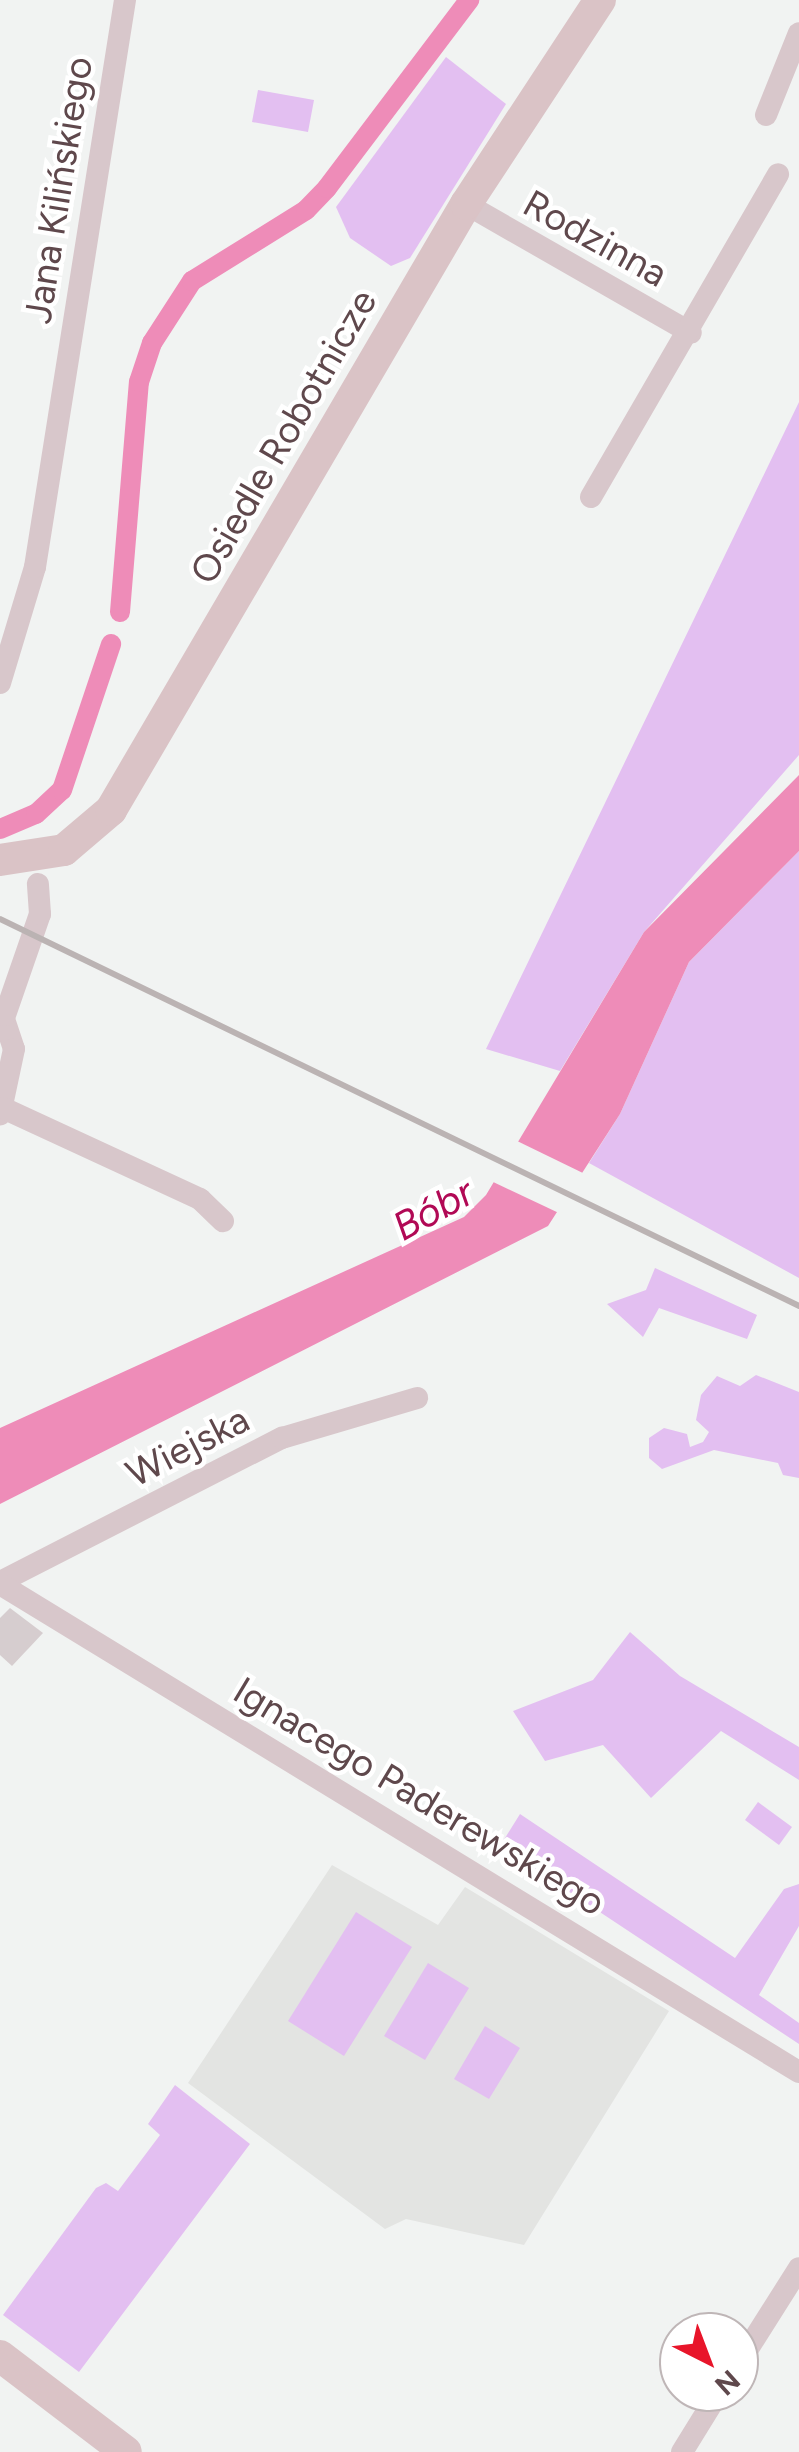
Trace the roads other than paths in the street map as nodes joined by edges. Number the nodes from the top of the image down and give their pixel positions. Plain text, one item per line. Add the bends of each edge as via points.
1 (125, 0) edge
2 (600, 0) edge
3 (799, 33) edge
4 (766, 115) dead end
5 (778, 174) dead end
6 (466, 204) junction
7 (691, 333) junction
8 (590, 496) dead end
9 (0, 683) edge
10 (0, 860) edge
11 (38, 884) dead end
12 (2, 1011) edge
13 (2, 1112) edge
14 (223, 1221) dead end
15 (417, 1398) dead end
16 (0, 1583) edge
17 (799, 2072) edge
18 (799, 2268) edge
19 (759, 2331) edge
20 (0, 2356) edge
21 (707, 2412) edge
22 (126, 2452) edge
23 (682, 2452) edge

1 - 9 street, Jana Kilińskiego via 35,567
2 - 6 street, Osiedle Robotnicze
3 - 4 street
5 - 7 street, Rodzinna
6 - 7 street, Rodzinna
6 - 10 street, Osiedle Robotnicze via 110,810 64,850
7 - 8 street, Rodzinna
11 - 12 street via 40,914
12 - 13 street via 14,1066
13 - 14 street via 200,1199
15 - 16 street, Wiejska via 282,1438
16 - 17 street, Ignacego Paderewskiego
18 - 19 street
20 - 22 street
21 - 23 street

